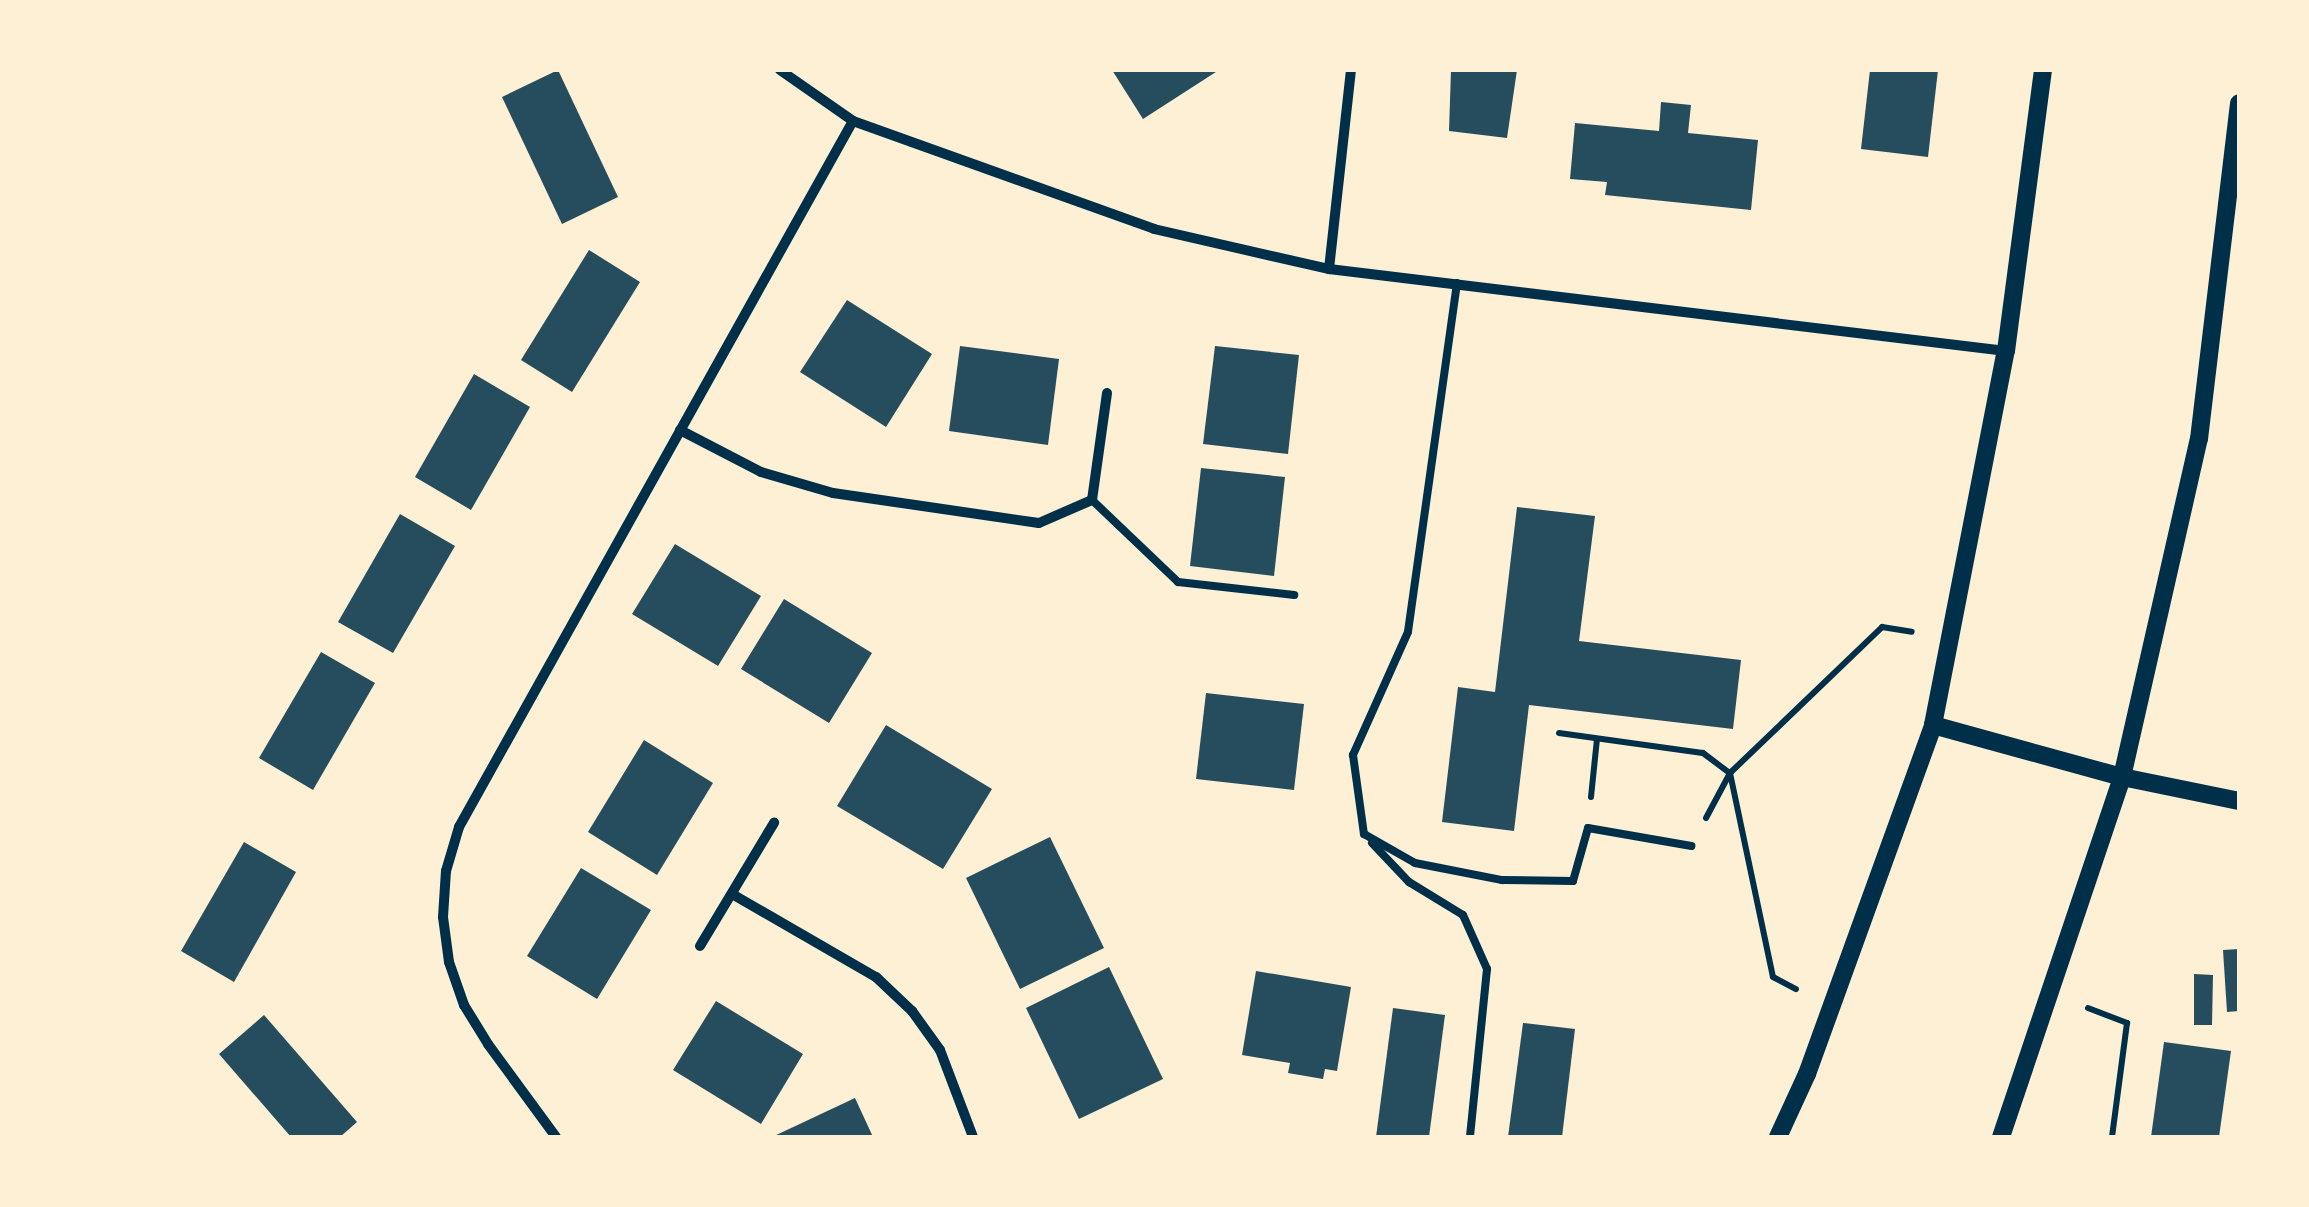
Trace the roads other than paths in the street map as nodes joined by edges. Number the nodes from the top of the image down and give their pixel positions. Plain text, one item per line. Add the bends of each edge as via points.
1 (780, 70) edge
2 (1350, 70) edge
3 (2043, 70) edge
4 (2239, 104) edge
5 (854, 121) junction
6 (1330, 268) junction
7 (1457, 281) junction
8 (2006, 351) junction
9 (1107, 393) dead end
10 (680, 430) junction
11 (1092, 500) junction
12 (1294, 595) dead end
13 (1932, 726) junction
14 (2122, 778) junction
15 (2239, 802) edge
16 (774, 823) dead end
17 (1364, 834) junction
18 (1691, 846) road end
19 (732, 894) junction
20 (700, 946) dead end
21 (556, 1137) edge
22 (974, 1137) edge
23 (1470, 1137) edge
24 (1778, 1137) edge
25 (2001, 1137) edge

1 - 5 street
2 - 6 street
3 - 8 street
4 - 14 street via 2199,439
5 - 6 street via 1154,229
5 - 10 street
6 - 7 street
7 - 8 street
7 - 17 lane via 1408,632 1353,755
8 - 13 street
9 - 11 street
10 - 11 street via 761,472 833,493 1039,523
10 - 21 street via 459,827 446,872 447,947 464,1005
11 - 12 lane via 1178,582
13 - 14 street
13 - 24 street via 1808,1074
14 - 15 street
14 - 25 street
16 - 19 street
17 - 18 lane via 1415,863 1502,880 1573,881 1588,828
17 - 23 lane via 1409,882 1463,914 1487,969
19 - 20 street
19 - 22 street via 876,977 912,1011 940,1050

